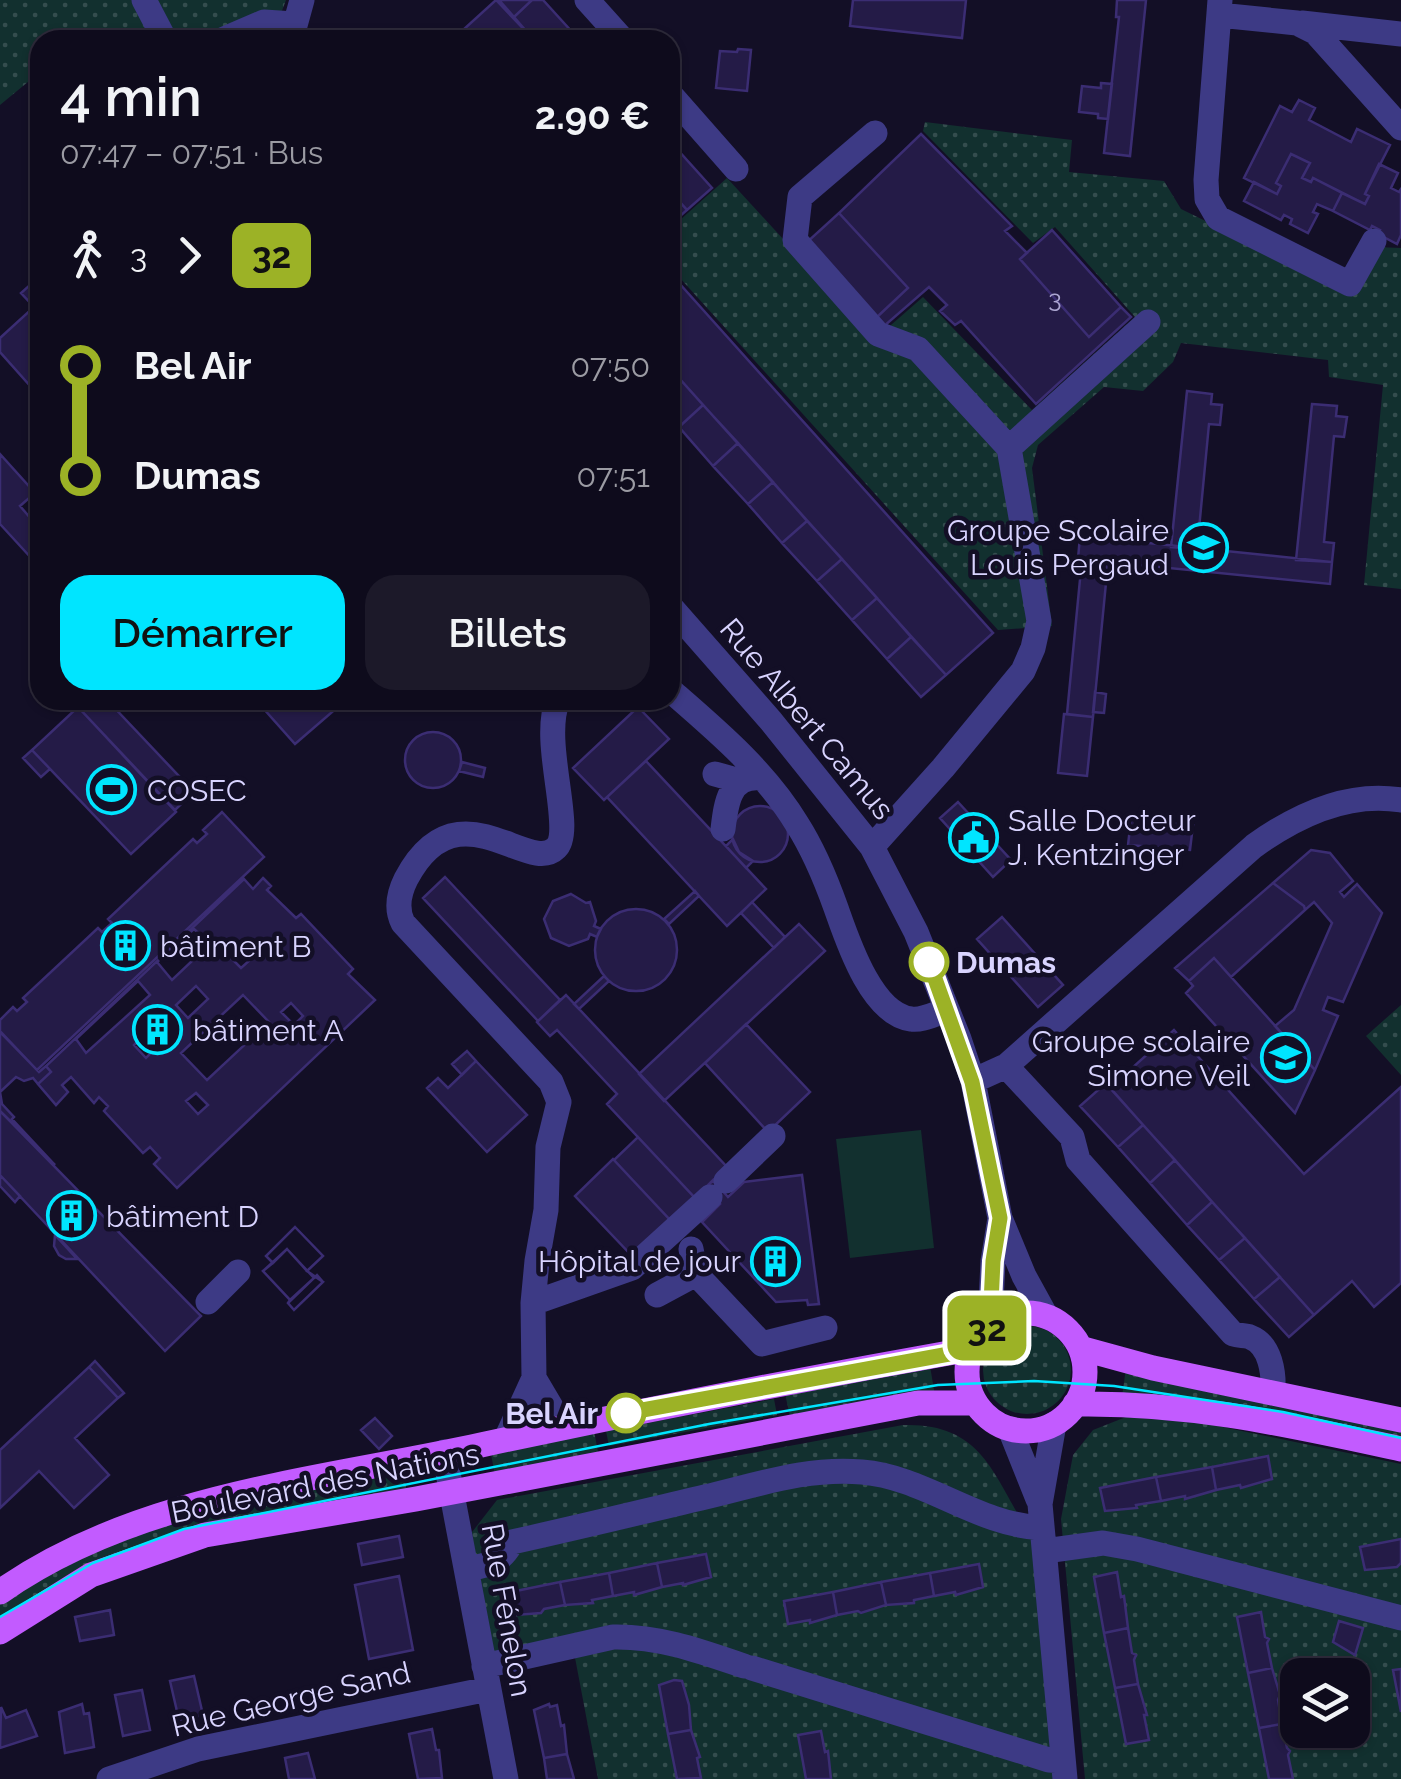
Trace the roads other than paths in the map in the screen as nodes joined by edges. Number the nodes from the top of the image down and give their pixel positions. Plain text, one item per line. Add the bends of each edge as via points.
1 (144, 0) edge
2 (588, 0) edge
3 (1219, 8) edge
4 (296, 21) edge
5 (1296, 22) junction
6 (160, 30) edge
7 (245, 30) edge
8 (614, 30) edge
9 (1401, 34) edge
10 (1369, 91) junction
11 (1401, 95) edge
12 (680, 105) edge
13 (1401, 128) edge
14 (875, 133) dead end
15 (736, 169) dead end
16 (1374, 241) dead end
17 (1148, 322) dead end
18 (1009, 448) junction
19 (680, 618) edge
20 (680, 699) edge
21 (554, 710) edge
22 (738, 778) junction
23 (1401, 800) edge
24 (722, 829) dead end
25 (872, 847) junction
26 (948, 1010) junction
27 (1006, 1066) junction
28 (972, 1082) junction
29 (773, 1136) dead end
30 (1000, 1218) junction
31 (238, 1272) dead end
32 (657, 1295) dead end
33 (208, 1302) dead end
34 (533, 1304) junction
35 (1046, 1316) junction
36 (990, 1325) junction
37 (825, 1328) dead end
38 (1080, 1348) junction
39 (971, 1350) junction
40 (534, 1378) junction
41 (1273, 1392) junction
42 (976, 1403) junction
43 (1075, 1404) junction
44 (1401, 1420) edge
45 (1054, 1424) junction
46 (563, 1426) junction
47 (1010, 1429) junction
48 (506, 1439) junction
49 (1401, 1449) edge
50 (444, 1452) junction
51 (452, 1491) junction
52 (1042, 1528) junction
53 (466, 1569) junction
54 (0, 1592) edge
55 (1401, 1618) edge
56 (0, 1632) edge
57 (486, 1677) junction
58 (1064, 1770) edge
59 (109, 1779) edge
60 (506, 1779) edge

1 - 6 street
2 - 8 street
3 - 5 street
3 - 16 street via 1206,191 1218,218 1350,284
4 - 7 street
5 - 9 street
5 - 10 street via 1314,32
10 - 11 street
10 - 13 street
12 - 15 street
14 - 18 street via 800,197 795,240 878,334 918,350
17 - 18 street
18 - 25 street via 1038,621 1033,648 1023,671
19 - 25 street, Rue Albert Camus
20 - 22 street via 732,744
21 - 34 street via 551,742 564,819 559,846 539,856 490,835 440,841 412,870 399,904 403,923 557,1092
22 - 24 street
22 - 26 street via 798,824 864,978 883,1001 915,1020
23 - 27 street via 1357,799 1287,822
25 - 26 street, Rue Albert Camus
26 - 28 street, Rue Albert Camus
27 - 28 street
27 - 41 street via 1072,1137 1078,1160 1233,1334 1251,1337 1263,1350 1273,1368
28 - 30 street, Rue Albert Camus
29 - 34 street via 632,1268
30 - 35 street, Rue Albert Camus
30 - 36 street, Rue Albert Camus
31 - 33 street
32 - 37 street via 694,1262 762,1344
34 - 40 street
35 - 36 main road via 1016,1313
35 - 38 main road
36 - 39 main road
38 - 41 main road
38 - 43 main road via 1085,1373
39 - 42 main road via 968,1383
39 - 46 main road, Boulevard des Nations
40 - 46 street
40 - 48 street
41 - 44 main road
42 - 47 main road
42 - 51 main road, Boulevard des Nations via 918,1403
43 - 45 main road
43 - 49 main road via 1206,1410
45 - 47 main road
45 - 52 street
46 - 48 main road, Boulevard des Nations
47 - 52 street
48 - 50 main road, Boulevard des Nations
50 - 51 street, Rue Fénelon
50 - 54 main road, Boulevard des Nations via 160,1514 87,1540
51 - 53 street, Rue Fénelon
51 - 56 main road, Boulevard des Nations via 169,1546 92,1575
52 - 53 street via 1004,1522 888,1476 800,1473 512,1542 494,1564
52 - 55 street
52 - 58 street
53 - 57 street, Rue Fénelon
57 - 58 street, Rue George Sand via 613,1637 680,1645
57 - 59 street, Rue George Sand
57 - 60 street, Rue Fénelon

